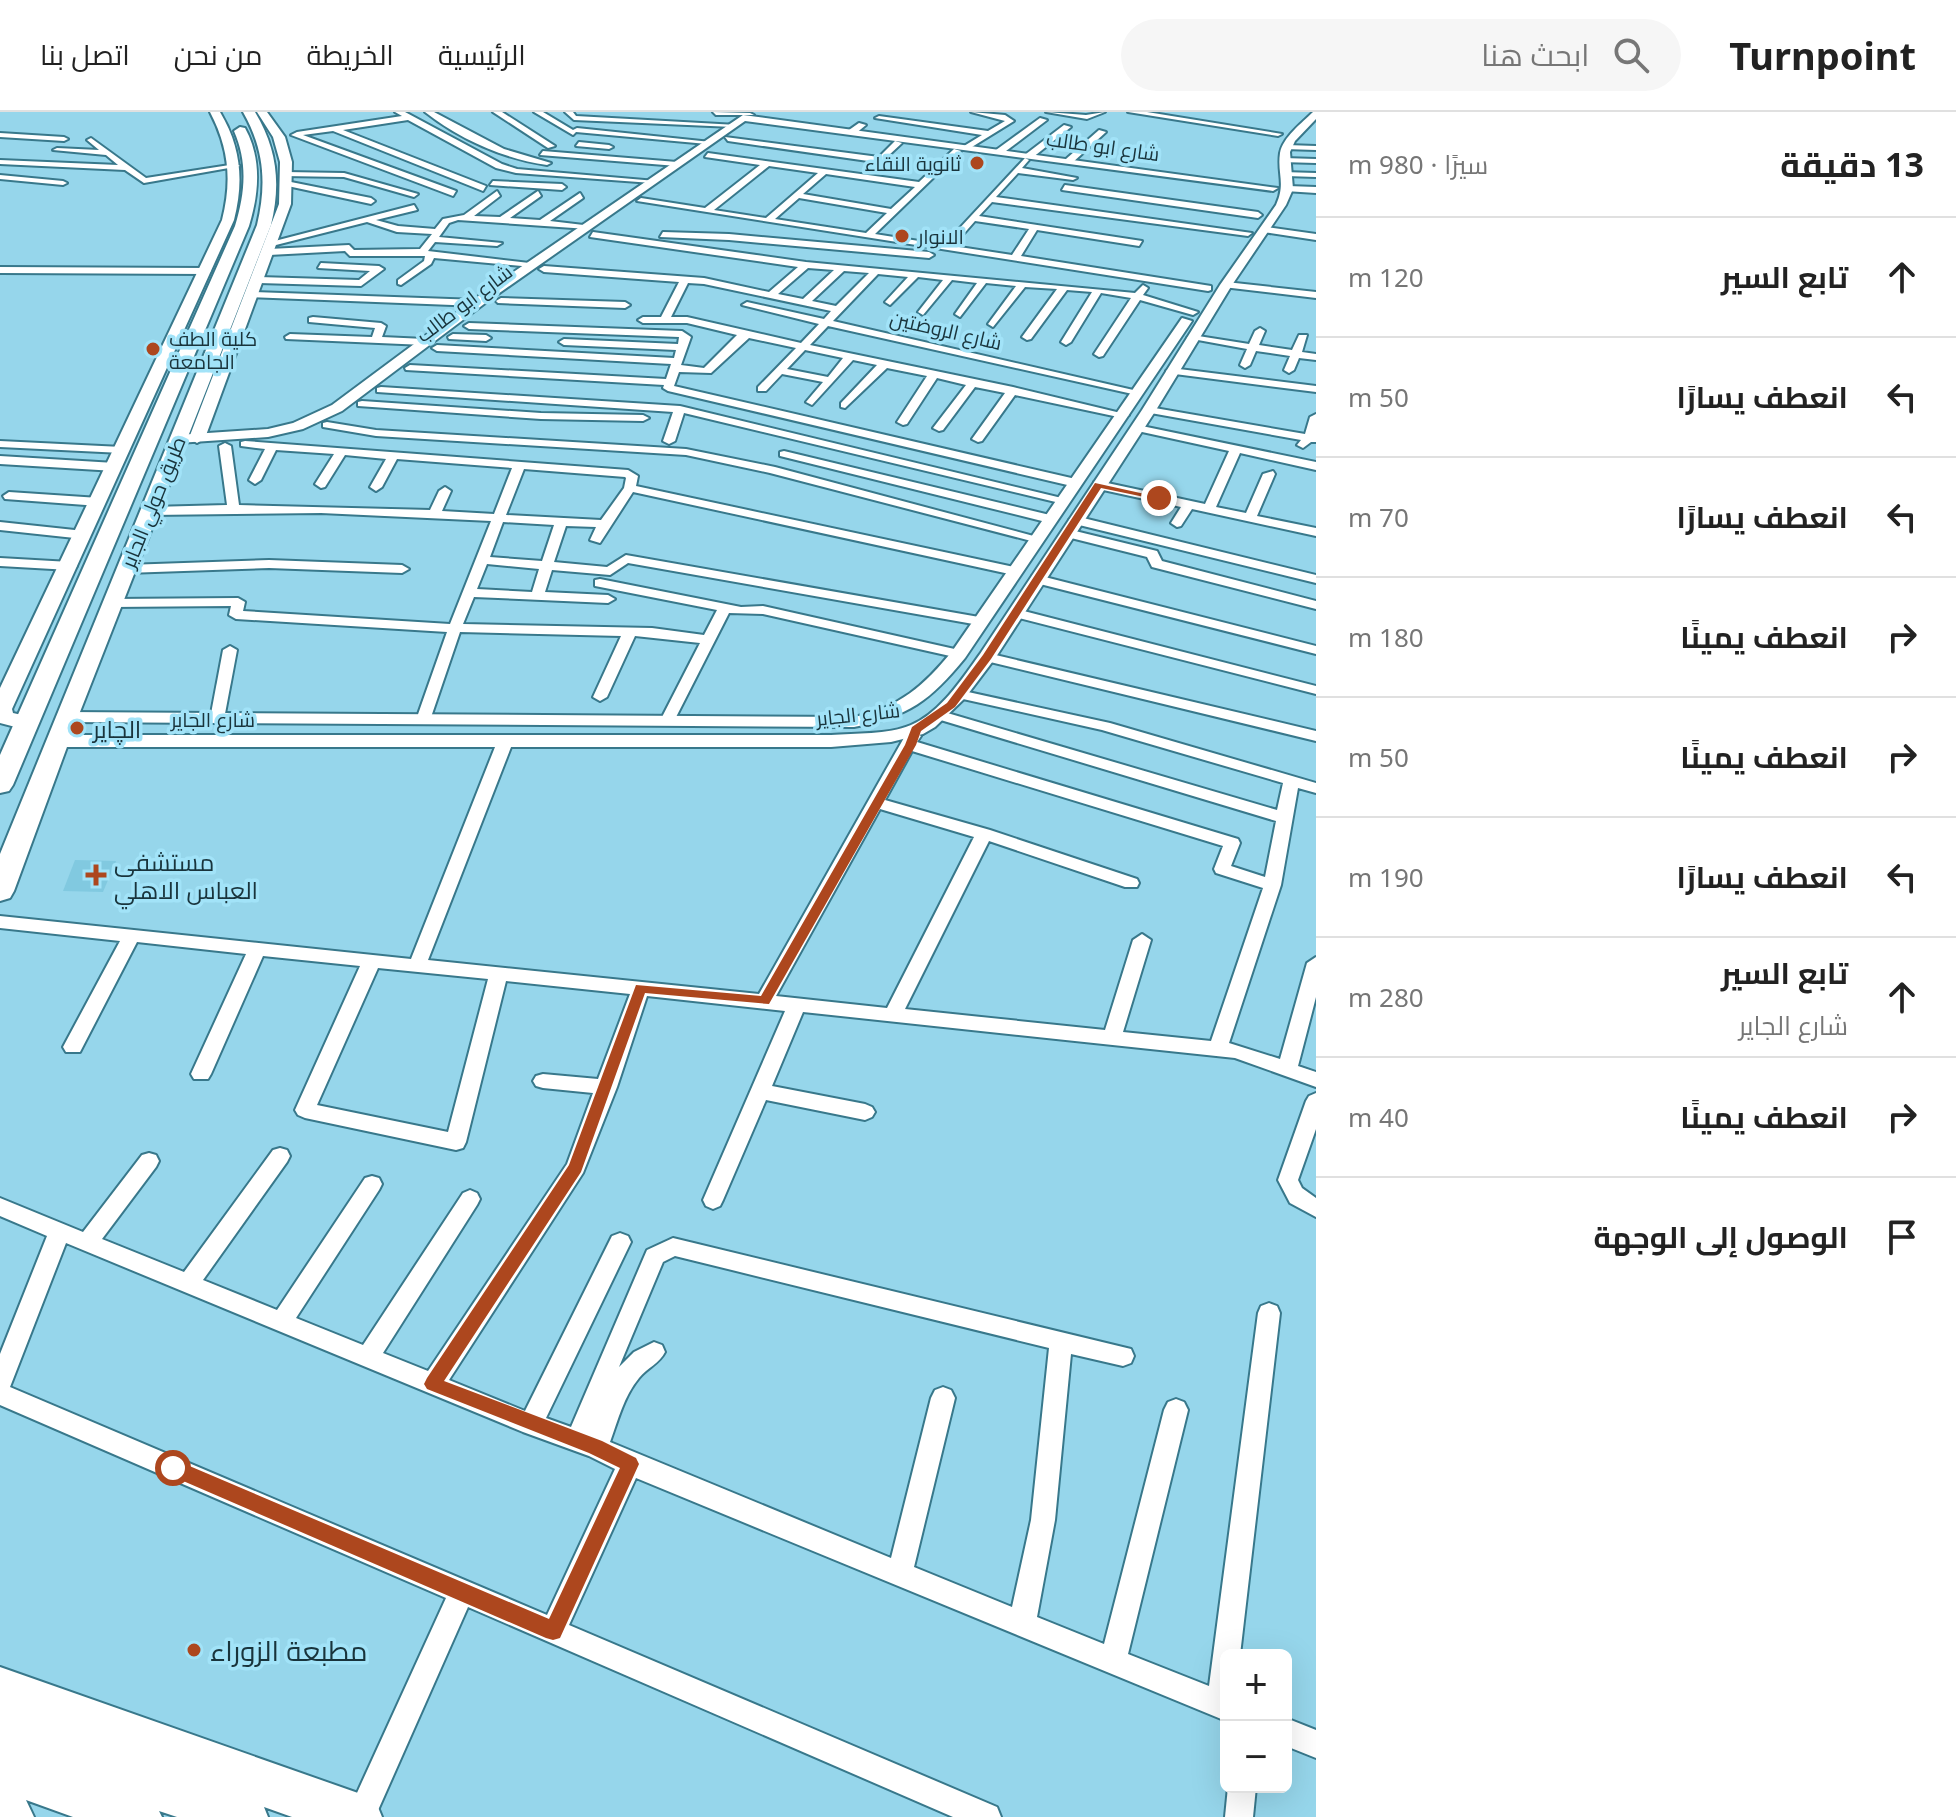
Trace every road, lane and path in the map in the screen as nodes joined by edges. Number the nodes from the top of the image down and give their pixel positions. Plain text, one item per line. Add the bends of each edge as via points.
1 (215, 112) edge
2 (229, 112) edge
3 (249, 112) edge
4 (262, 112) edge
5 (375, 112) edge
6 (429, 112) edge
7 (497, 112) edge
8 (538, 112) edge
9 (569, 112) edge
10 (904, 112) edge
11 (975, 112) edge
12 (1050, 112) edge
13 (1101, 112) edge
14 (1132, 112) edge
15 (1201, 112) edge
16 (707, 113) edge
17 (1215, 114) dead end
18 (1316, 114) edge
19 (879, 118) dead end
20 (341, 119) dead end
21 (403, 119) edge
22 (747, 119) edge
23 (1043, 120) dead end
24 (389, 121) junction
25 (365, 124) junction
26 (349, 127) junction
27 (1001, 127) junction
28 (1067, 127) dead end
29 (335, 129) junction
30 (1291, 129) edge
31 (375, 130) dead end
32 (661, 130) dead end
33 (821, 130) junction
34 (1102, 132) dead end
35 (990, 134) junction
36 (0, 135) edge
37 (295, 135) junction
38 (652, 137) junction
39 (64, 139) dead end
40 (728, 139) junction
41 (91, 140) dead end
42 (261, 143) junction
43 (898, 143) dead end
44 (579, 144) dead end
45 (551, 146) dead end
46 (443, 147) dead end
47 (623, 148) dead end
48 (707, 148) junction
49 (1316, 148) edge
50 (962, 149) junction
51 (57, 150) dead end
52 (999, 152) junction
53 (111, 153) junction
54 (543, 153) dead end
55 (481, 156) junction
56 (677, 158) junction
57 (1027, 158) junction
58 (469, 160) dead end
59 (881, 160) junction
60 (1284, 160) junction
61 (1069, 161) junction
62 (1316, 161) edge
63 (0, 162) edge
64 (766, 164) junction
65 (499, 166) junction
66 (127, 168) junction
67 (1082, 168) junction
68 (434, 169) junction
69 (1015, 170) junction
70 (665, 172) junction
71 (824, 172) junction
72 (246, 174) junction
73 (1316, 175) edge
74 (0, 177) edge
75 (865, 177) junction
76 (279, 178) junction
77 (1073, 178) junction
78 (652, 181) junction
79 (63, 183) dead end
80 (1216, 184) junction
81 (920, 185) junction
82 (1280, 186) junction
83 (483, 188) dead end
84 (1065, 188) junction
85 (594, 189) dead end
86 (1316, 190) edge
87 (623, 191) dead end
88 (453, 193) dead end
89 (414, 194) dead end
90 (497, 194) dead end
91 (538, 194) dead end
92 (795, 195) junction
93 (580, 196) dead end
94 (639, 196) junction
95 (990, 199) junction
96 (371, 201) dead end
97 (1050, 207) junction
98 (414, 208) dead end
99 (707, 211) junction
100 (894, 212) junction
101 (467, 217) junction
102 (973, 218) junction
103 (503, 219) junction
104 (768, 220) junction
105 (1153, 220) junction
106 (370, 221) junction
107 (1271, 221) junction
108 (543, 222) junction
109 (1035, 227) junction
110 (590, 230) junction
111 (1248, 233) junction
112 (435, 236) junction
113 (868, 236) junction
114 (1102, 237) junction
115 (1316, 237) edge
116 (497, 243) dead end
117 (1139, 243) junction
118 (270, 248) junction
119 (946, 248) junction
120 (1096, 248) dead end
121 (555, 249) junction
122 (570, 251) junction
123 (426, 253) junction
124 (222, 254) junction
125 (1133, 254) dead end
126 (1015, 258) junction
127 (1090, 258) dead end
128 (1126, 264) dead end
129 (806, 265) junction
130 (321, 266) dead end
131 (538, 267) junction
132 (842, 268) junction
133 (1084, 269) junction
134 (0, 270) edge
135 (206, 271) junction
136 (876, 271) junction
137 (916, 274) junction
138 (1120, 275) junction
139 (950, 277) junction
140 (685, 279) junction
141 (1149, 279) junction
142 (984, 280) junction
143 (401, 282) dead end
144 (1023, 283) junction
145 (1217, 286) junction
146 (1064, 287) junction
147 (250, 289) junction
148 (1098, 290) junction
149 (772, 294) junction
150 (1316, 295) edge
151 (1137, 296) junction
152 (589, 299) junction
153 (501, 301) junction
154 (806, 302) junction
155 (890, 302) dead end
156 (478, 303) junction
157 (625, 305) dead end
158 (747, 305) dead end
159 (839, 310) junction
160 (923, 312) dead end
161 (1193, 312) junction
162 (960, 314) dead end
163 (583, 318) dead end
164 (626, 319) dead end
165 (313, 320) dead end
166 (665, 320) junction
167 (827, 321) junction
168 (993, 324) dead end
169 (469, 326) junction
170 (1260, 331) dead end
171 (749, 335) junction
172 (290, 337) dead end
173 (453, 337) junction
174 (1027, 337) dead end
175 (1303, 337) dead end
176 (1192, 338) junction
177 (375, 341) junction
178 (1066, 342) dead end
179 (431, 345) junction
180 (805, 346) junction
181 (682, 347) junction
182 (1252, 347) junction
183 (1099, 354) dead end
184 (1296, 354) junction
185 (851, 356) junction
186 (1316, 357) edge
187 (885, 363) junction
188 (677, 364) junction
189 (1168, 364) junction
190 (1245, 365) dead end
191 (410, 368) junction
192 (1289, 370) dead end
193 (781, 371) junction
194 (935, 373) junction
195 (563, 377) junction
196 (829, 380) junction
197 (973, 382) junction
198 (164, 384) junction
199 (668, 385) junction
200 (762, 389) dead end
201 (1316, 389) edge
202 (381, 390) junction
203 (1013, 390) junction
204 (1137, 392) junction
205 (551, 401) junction
206 (812, 402) dead end
207 (362, 404) junction
208 (845, 405) dead end
209 (658, 406) junction
210 (680, 409) junction
211 (1149, 410) junction
212 (1123, 415) junction
213 (541, 416) junction
214 (1316, 417) edge
215 (643, 418) dead end
216 (903, 422) dead end
217 (327, 425) junction
218 (939, 428) dead end
219 (1137, 428) junction
220 (1256, 428) junction
221 (186, 436) junction
222 (798, 437) junction
223 (1312, 438) edge
224 (978, 439) dead end
225 (669, 441) dead end
226 (219, 443) junction
227 (245, 444) junction
228 (3, 447) edge
229 (272, 447) junction
230 (1238, 449) junction
231 (122, 450) junction
232 (341, 452) junction
233 (784, 454) junction
234 (393, 456) junction
235 (0, 460) edge
236 (1293, 461) junction
237 (1316, 466) edge
238 (115, 467) junction
239 (519, 467) junction
240 (771, 470) junction
241 (1269, 474) dead end
242 (255, 480) dead end
243 (1076, 483) junction
244 (321, 484) dead end
245 (1098, 485) junction
246 (376, 487) dead end
247 (630, 488) junction
248 (445, 491) dead end
249 (128, 492) junction
250 (9, 496) dead end
251 (101, 497) junction
252 (1064, 500) junction
253 (1189, 504) junction
254 (233, 506) junction
255 (1209, 508) junction
256 (151, 511) junction
257 (1316, 514) edge
258 (434, 516) junction
259 (1251, 516) junction
260 (499, 518) junction
261 (1050, 519) junction
262 (561, 522) junction
263 (1177, 523) dead end
264 (604, 524) junction
265 (0, 526) edge
266 (1071, 526) junction
267 (1313, 531) edge
268 (84, 535) junction
269 (1035, 538) junction
270 (596, 540) dead end
271 (482, 560) junction
272 (0, 562) edge
273 (549, 564) junction
274 (70, 566) junction
275 (126, 569) junction
276 (402, 569) dead end
277 (1014, 571) junction
278 (1037, 579) junction
279 (1316, 579) edge
280 (600, 583) dead end
281 (469, 593) junction
282 (537, 596) junction
283 (608, 599) dead end
284 (112, 603) junction
285 (1316, 605) edge
286 (725, 608) junction
287 (1016, 613) junction
288 (979, 621) junction
289 (455, 628) junction
290 (630, 632) junction
291 (708, 640) junction
292 (230, 650) dead end
293 (1316, 650) edge
294 (959, 654) junction
295 (987, 657) junction
296 (1316, 690) edge
297 (959, 694) junction
298 (600, 697) dead end
299 (939, 715) junction
300 (66, 717) junction
301 (2, 719) edge
302 (217, 719) junction
303 (423, 720) junction
304 (506, 721) junction
305 (667, 721) junction
306 (27, 723) junction
307 (1316, 736) edge
308 (913, 738) junction
309 (57, 741) junction
310 (502, 742) junction
311 (1291, 780) junction
312 (0, 785) edge
313 (1316, 788) edge
314 (877, 803) junction
315 (1285, 818) junction
316 (984, 834) junction
317 (1131, 883) dead end
318 (1272, 885) junction
319 (0, 891) edge
320 (0, 922) edge
321 (132, 935) junction
322 (1142, 940) dead end
323 (258, 948) junction
324 (372, 960) junction
325 (1316, 963) edge
326 (418, 964) junction
327 (499, 973) junction
328 (641, 988) junction
329 (764, 1001) junction
330 (797, 1004) junction
331 (893, 1014) junction
332 (1112, 1037) junction
333 (73, 1047) dead end
334 (1218, 1049) junction
335 (1287, 1069) junction
336 (201, 1074) dead end
337 (1316, 1080) edge
338 (543, 1081) dead end
339 (607, 1087) junction
340 (759, 1091) junction
341 (1316, 1101) edge
342 (865, 1112) dead end
343 (280, 1156) dead end
344 (149, 1161) dead end
345 (372, 1184) dead end
346 (470, 1199) dead end
347 (713, 1200) dead end
348 (0, 1207) edge
349 (1316, 1208) edge
350 (60, 1231) junction
351 (620, 1242) dead end
352 (87, 1243) junction
353 (188, 1284) junction
354 (1269, 1313) dead end
355 (281, 1322) junction
356 (1061, 1341) junction
357 (654, 1352) dead end
358 (1123, 1356) dead end
359 (368, 1357) junction
360 (0, 1383) edge
361 (433, 1384) junction
362 (0, 1394) edge
363 (943, 1398) dead end
364 (1176, 1410) dead end
365 (531, 1424) junction
366 (586, 1444) junction
367 (630, 1464) junction
368 (900, 1574) junction
369 (462, 1592) junction
370 (1022, 1624) junction
371 (553, 1631) junction
372 (1230, 1649) edge
373 (1113, 1661) junction
374 (0, 1690) edge
375 (1220, 1705) edge
376 (0, 1731) edge
377 (1292, 1734) edge
378 (1316, 1744) edge
379 (0, 1767) edge
380 (1241, 1793) edge
381 (0, 1813) edge
382 (10, 1817) edge
383 (138, 1817) edge
384 (244, 1817) edge
385 (359, 1817) edge
386 (987, 1817) edge
387 (1239, 1817) edge

1 - 42 main road
2 - 42 highway, طريق حولي الجاير
3 - 42 highway, طريق حولي الجاير
4 - 42 main road
5 - 24 street
6 - 70 street via 530,162
7 - 45 street
8 - 38 street via 575,132
9 - 22 street via 574,118
10 - 27 street
11 - 27 street via 1010,119
12 - 13 street via 1091,117
14 - 30 street
15 - 17 street
16 - 22 street
18 - 30 street
19 - 35 street
20 - 26 street
21 - 24 street
21 - 55 street
22 - 33 street, شارع ابو طالب
22 - 40 street, شارع ابو طالب
22 - 48 street, شارع ابو طالب
23 - 52 street
24 - 25 street
25 - 26 street
25 - 31 street
26 - 29 street
27 - 35 street
28 - 57 street
29 - 37 street
29 - 68 street
30 - 49 street
30 - 60 street
30 - 82 street via 1270,152
32 - 38 street
33 - 50 street, شارع ابو طالب
33 - 50 street, شارع ابو طالب via 857,128
34 - 61 street
35 - 50 street
36 - 39 street
37 - 42 street
37 - 88 street
38 - 48 street
40 - 48 street, شارع ابو طالب
40 - 59 street
41 - 53 street
42 - 72 highway, طريق حولي الجاير
42 - 76 highway, طريق حولي الجاير
43 - 59 street
44 - 47 street
46 - 68 street via 457,158
48 - 56 street, شارع ابو طالب
48 - 64 street
48 - 94 street, شارع ابو طالب
50 - 52 street, شارع ابو طالب
50 - 57 street, شارع ابو طالب
50 - 81 street
51 - 53 street
52 - 57 street, شارع ابو طالب
53 - 66 street
54 - 56 street
55 - 58 street
55 - 65 street
56 - 70 street, شارع ابو طالب
57 - 61 street, شارع ابو طالب
57 - 67 street, شارع ابو طالب
57 - 69 street
59 - 75 street
60 - 62 street
60 - 82 street
61 - 80 street, شارع ابو طالب
63 - 66 street
64 - 71 street
64 - 99 street
65 - 78 street
65 - 85 street via 484,175
66 - 72 street via 151,182
67 - 77 street
67 - 80 street, شارع ابو طالب
68 - 83 street
69 - 77 street
69 - 95 street
70 - 78 street, شارع ابو طالب
71 - 75 street
71 - 92 street
72 - 76 highway
72 - 124 highway, طريق حولي الجاير via 245,217
73 - 82 street
74 - 79 street
75 - 81 street
76 - 89 street via 344,175
76 - 96 street
76 - 118 main road via 285,204
76 - 147 highway, طريق حولي الجاير
77 - 84 street
78 - 94 street, شارع ابو طالب
80 - 82 street, شارع ابو طالب
81 - 100 street
82 - 86 street
82 - 107 street, شارع الجاير
84 - 97 street
84 - 107 street
87 - 94 street
90 - 101 street
91 - 103 street
92 - 100 street
92 - 104 street
93 - 108 street
94 - 99 street
94 - 110 street, شارع ابو طالب
95 - 97 street
95 - 102 street
97 - 105 street
98 - 106 street
99 - 104 street
100 - 113 street
101 - 103 street
101 - 112 street via 450,218
102 - 109 street
102 - 119 street
103 - 108 street
104 - 113 street
105 - 111 street
105 - 117 street
106 - 112 street
106 - 118 street
107 - 111 street, شارع الجاير
107 - 115 street
107 - 145 street, شارع الجاير
108 - 110 street
109 - 114 street
109 - 126 street
110 - 121 street, شارع ابو طالب
110 - 122 street, شارع ابو طالب
110 - 126 street
110 - 129 street
111 - 145 street, شارع الجاير
112 - 116 street
112 - 123 street
113 - 119 street
114 - 117 street
114 - 120 street
117 - 125 street
118 - 123 street
118 - 147 main road
119 - 126 street
121 - 122 street
121 - 131 street, شارع ابو طالب
122 - 131 street, شارع ابو طالب
123 - 131 street
123 - 143 street via 428,262
124 - 135 main road
124 - 198 highway, طريق حولي الجاير
126 - 133 street
127 - 133 street
128 - 138 street
129 - 132 street
129 - 149 street
130 - 147 street via 379,269 361,283
131 - 140 street
131 - 153 street, شارع ابو طالب
131 - 156 street, شارع ابو طالب
132 - 136 street
132 - 154 street
133 - 138 street
134 - 135 street
135 - 198 main road
136 - 137 street
136 - 159 street
137 - 139 street
137 - 155 street
138 - 141 street
139 - 142 street
139 - 160 street
140 - 149 street
140 - 166 street
141 - 145 street
141 - 151 street
142 - 144 street
142 - 162 street
144 - 146 street
144 - 168 street
145 - 150 street
145 - 161 street, شارع الجاير
145 - 176 street, شارع الجاير
146 - 148 street
146 - 174 street
147 - 156 street
147 - 221 highway, طريق حولي الجاير
147 - 221 main road
148 - 151 street
148 - 178 street
149 - 154 street
151 - 161 street
151 - 183 street
152 - 153 street
152 - 157 street
152 - 163 street
153 - 169 street, شارع ابو طالب
154 - 159 street
156 - 179 street, شارع ابو طالب
158 - 167 street, شارع الروضتين
159 - 167 street
161 - 189 street, شارع الجاير
164 - 166 street
165 - 177 street via 381,326
166 - 171 street
167 - 180 street
167 - 204 street, شارع الروضتين
169 - 173 street, شارع ابو طالب
169 - 181 street via 682,334
170 - 182 street
171 - 180 street
171 - 188 street via 707,371
172 - 177 street
173 - 179 street, شارع ابو طالب
173 - 181 street
175 - 184 street
176 - 182 street
176 - 189 street, شارع الجاير
177 - 179 street
179 - 188 street
179 - 191 street, شارع ابو طالب
179 - 226 street, شارع ابو طالب via 320,418
180 - 185 street
180 - 193 street
181 - 188 street
182 - 184 street
182 - 190 street
184 - 186 street
184 - 192 street
185 - 187 street
185 - 196 street
187 - 194 street
187 - 208 street
188 - 199 street
189 - 201 street
189 - 204 street, شارع الجاير
189 - 211 street, شارع الجاير
191 - 195 street
191 - 202 street, شارع ابو طالب
193 - 196 street
193 - 200 street
194 - 197 street
194 - 216 street
195 - 199 street
195 - 205 street
196 - 206 street
197 - 203 street
197 - 218 street
198 - 231 main road
198 - 249 highway, طريق حولي الجاير
199 - 209 street
199 - 243 street
202 - 205 street
202 - 207 street, شارع ابو طالب
203 - 212 street
203 - 224 street
204 - 212 street, شارع الجاير
205 - 209 street
205 - 213 street
207 - 213 street
207 - 217 street, شارع ابو طالب
209 - 210 street
210 - 222 street
210 - 225 street
211 - 219 street, شارع الجاير
211 - 220 street
212 - 243 street, شارع الجاير
213 - 215 street
214 - 223 street
217 - 227 street, شارع ابو طالب via 293,438
217 - 240 street via 376,433 686,452
219 - 230 street
219 - 245 street, شارع الجاير
220 - 223 street
220 - 230 street
221 - 226 street, شارع ابو طالب
221 - 226 street, شارع ابو طالب
221 - 256 highway, طريق حولي الجاير
222 - 233 street
222 - 252 street
223 - 236 street
226 - 227 street, شارع ابو طالب
226 - 254 street
227 - 229 street
228 - 231 street
229 - 232 street
229 - 242 street
230 - 236 street
230 - 255 street
231 - 238 main road
232 - 234 street
232 - 244 street
233 - 240 street
233 - 261 street
234 - 239 street via 440,465
234 - 246 street
235 - 238 street
236 - 237 street
238 - 251 main road
239 - 247 street via 628,474
239 - 260 street
240 - 269 street
241 - 259 street
243 - 252 street, شارع الجاير
245 - 253 street
245 - 266 street, شارع الجاير
247 - 264 street
247 - 277 street
248 - 258 street
249 - 251 highway
249 - 306 highway, طريق حولي الجاير
250 - 251 street
251 - 268 main road
252 - 261 street, شارع الجاير
253 - 255 street
253 - 263 street
254 - 256 street
254 - 258 street
255 - 259 street
256 - 275 highway, طريق حولي الجاير
257 - 267 street
258 - 260 street
259 - 267 street
260 - 262 street
260 - 271 street
261 - 269 street, شارع الجاير
262 - 264 street
262 - 273 street
264 - 270 street
265 - 268 street
266 - 278 street, شارع الجاير
266 - 279 street
266 - 285 street via 1152,554 1157,564
268 - 274 main road
269 - 277 street, شارع الجاير
271 - 273 street
271 - 281 street
272 - 274 street
273 - 282 street
273 - 288 street via 610,571 626,559
274 - 301 main road via 1,709
275 - 276 street via 269,564
275 - 284 highway, طريق حولي الجاير
277 - 288 street, شارع الجاير
278 - 287 street, شارع الجاير
278 - 293 street
280 - 286 street
281 - 282 street
281 - 289 street
282 - 283 street
284 - 289 street via 238,602 236,615
284 - 300 highway, طريق حولي الجاير
286 - 291 street
286 - 294 street via 763,610
287 - 295 street, شارع الجاير
287 - 296 street
288 - 294 street, شارع الجاير
289 - 290 street
289 - 303 street
290 - 291 street
290 - 298 street
291 - 305 street
292 - 302 street
294 - 305 street, شارع الجاير via 927,692 878,719
295 - 297 street, شارع الجاير
295 - 307 street
297 - 299 street, شارع الجاير
297 - 311 street via 1105,726
299 - 308 street, شارع الجاير
299 - 315 street
300 - 302 street, شارع الجاير
300 - 309 highway, طريق حولي الجاير
301 - 306 main road
302 - 303 street, شارع الجاير
303 - 304 street, شارع الجاير
304 - 305 street, شارع الجاير
304 - 310 street
306 - 312 highway, طريق حولي الجاير
308 - 310 street, شارع الجاير
308 - 314 street
308 - 318 street via 1232,843 1222,869
309 - 310 street, شارع الجاير
309 - 319 highway, طريق حولي الجاير
310 - 326 street
311 - 313 street
311 - 315 street
314 - 316 street
314 - 329 street
315 - 318 street
316 - 317 street
316 - 331 street
318 - 334 street
320 - 321 street
321 - 323 street
321 - 333 street
322 - 332 street
323 - 324 street
323 - 336 street
324 - 326 street
324 - 327 street via 305,1110 456,1142
325 - 335 street
326 - 327 street
327 - 328 street
328 - 329 street
328 - 339 street
329 - 330 street
330 - 331 street
330 - 340 street
331 - 332 street
332 - 334 street
334 - 335 street
335 - 337 street
338 - 339 street
339 - 361 street via 576,1167
340 - 342 street
340 - 347 street
341 - 349 street via 1288,1180 1289,1189
343 - 353 street
344 - 352 street
345 - 355 street
346 - 359 street
348 - 350 street
350 - 352 street
350 - 360 street
351 - 365 street
352 - 353 street
353 - 355 street
354 - 372 street
355 - 359 street
356 - 358 street
356 - 366 street via 673,1247 655,1256
356 - 370 street via 1043,1520
357 - 366 street via 625,1375
359 - 361 street
361 - 365 street
362 - 369 street
363 - 368 street
364 - 373 street
365 - 366 street
366 - 367 street
367 - 368 street
367 - 371 street
368 - 370 street
369 - 371 street
369 - 385 street
370 - 373 street
371 - 386 street
373 - 375 street
374 - 385 highway
376 - 384 highway
377 - 378 street
379 - 383 highway
380 - 387 street
381 - 382 highway

